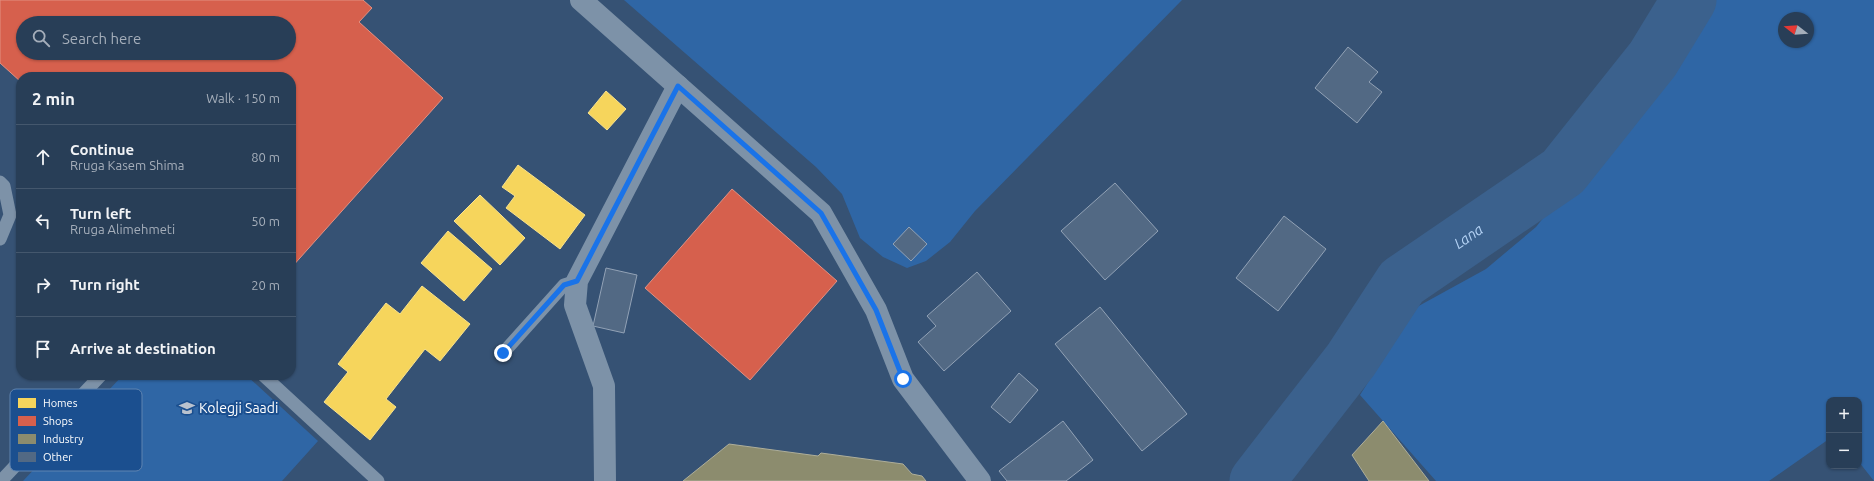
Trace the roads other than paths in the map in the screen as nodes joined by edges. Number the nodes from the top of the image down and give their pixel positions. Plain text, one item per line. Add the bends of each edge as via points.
1 (581, 0) edge
2 (678, 86) junction
3 (0, 182) edge
4 (0, 239) edge
5 (577, 281) junction
6 (503, 353) dead end
7 (96, 380) edge
8 (268, 380) edge
9 (88, 389) edge
10 (10, 471) edge
11 (1, 481) edge
12 (378, 481) edge
13 (605, 481) edge
14 (980, 481) edge

1 - 2 street
2 - 5 street
2 - 14 street via 821,213 876,310 903,379
3 - 4 lane via 4,186 10,215
5 - 6 lane via 564,285
5 - 13 street via 575,305 604,386
7 - 9 lane
8 - 12 lane
10 - 11 lane

